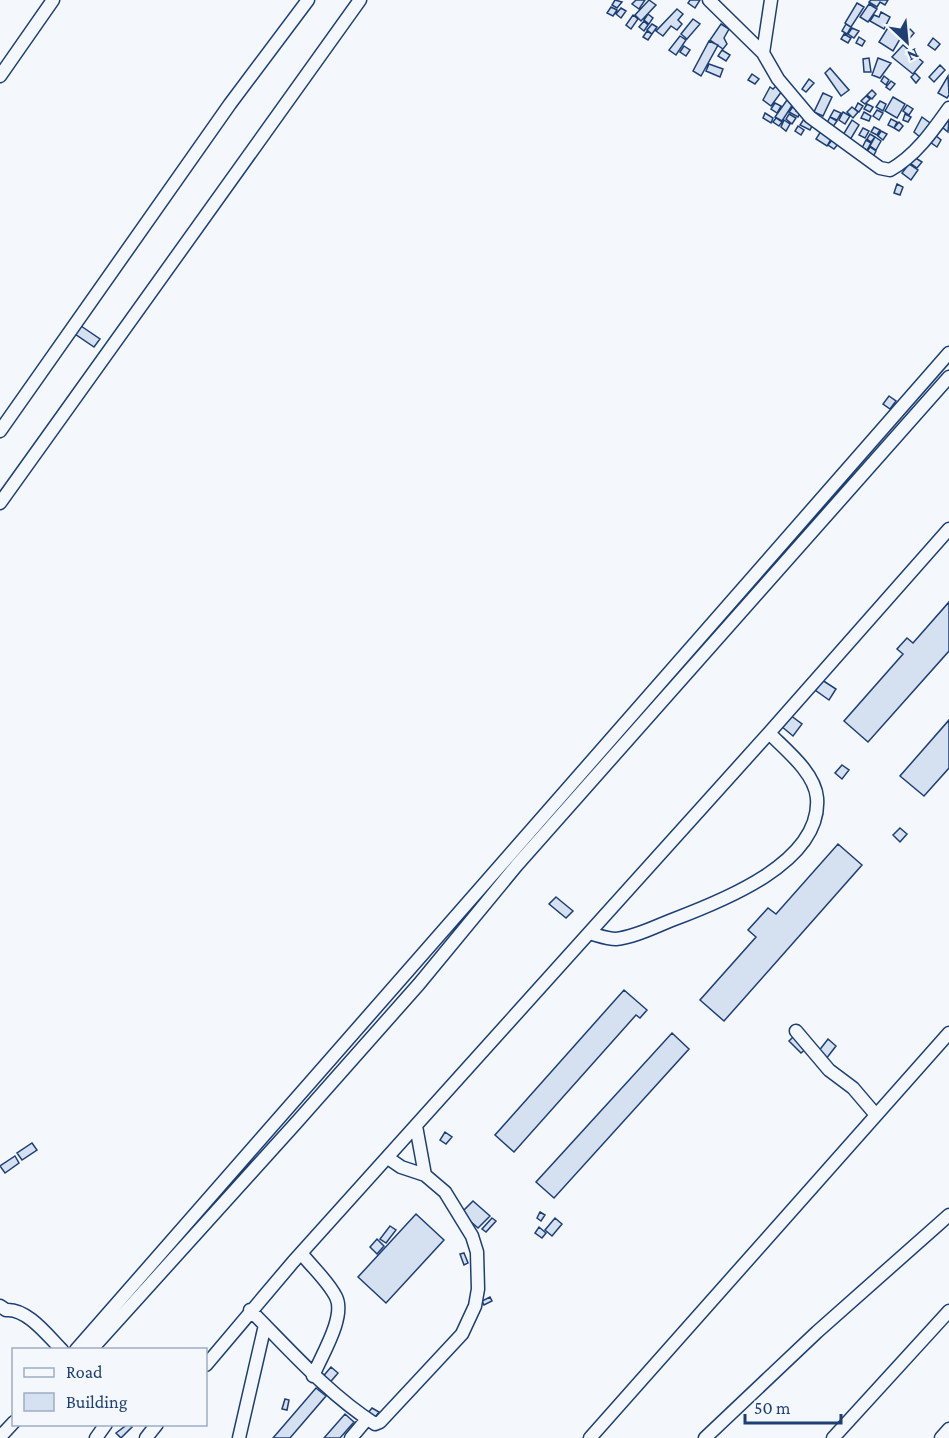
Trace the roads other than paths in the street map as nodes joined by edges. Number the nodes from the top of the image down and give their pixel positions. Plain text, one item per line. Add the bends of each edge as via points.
1 (53, 0) edge
2 (308, 0) edge
3 (360, 0) edge
4 (709, 0) edge
5 (771, 0) edge
6 (763, 53) junction
7 (0, 76) edge
8 (949, 108) edge
9 (949, 353) edge
10 (949, 377) edge
11 (0, 431) edge
12 (0, 503) edge
13 (949, 529) edge
14 (769, 733) junction
15 (589, 933) junction
16 (796, 1031) dead end
17 (949, 1033) edge
18 (876, 1115) junction
19 (416, 1126) junction
20 (388, 1158) junction
21 (425, 1176) junction
22 (949, 1215) edge
23 (301, 1253) junction
24 (0, 1306) edge
25 (250, 1310) junction
26 (949, 1311) edge
27 (265, 1325) junction
28 (60, 1348) edge
29 (78, 1348) edge
30 (93, 1348) edge
31 (207, 1364) edge
32 (313, 1376) junction
33 (367, 1419) junction
34 (12, 1424) edge
35 (105, 1426) edge
36 (156, 1426) edge
37 (949, 1429) edge
38 (0, 1437) edge
39 (96, 1438) edge
40 (146, 1438) edge
41 (239, 1438) edge
42 (351, 1438) edge
43 (590, 1438) edge
44 (705, 1438) edge
45 (833, 1438) edge
46 (941, 1438) edge

1 - 7 street
2 - 11 street
3 - 12 street
4 - 6 street
5 - 6 street
6 - 8 street via 778,79 810,117 880,168 890,170 904,162 930,136
9 - 29 street
10 - 30 street via 517,865 342,1071
13 - 14 street
14 - 15 street
14 - 15 street via 811,780 817,795 811,828 796,850 753,884 689,914 630,936 612,939
15 - 19 street
16 - 18 street
17 - 18 street
18 - 43 street
19 - 20 street
19 - 21 street
20 - 21 street
20 - 23 street
21 - 33 street via 445,1192 472,1236 478,1268 475,1306 466,1328 450,1349 380,1422 375,1424
22 - 44 street
23 - 25 street
23 - 32 street via 339,1304 337,1322
24 - 28 street via 23,1314
25 - 27 street
25 - 31 street
26 - 45 street
27 - 32 street
27 - 41 street
32 - 33 street
33 - 42 street
34 - 38 street
35 - 39 street
36 - 40 street
37 - 46 street

